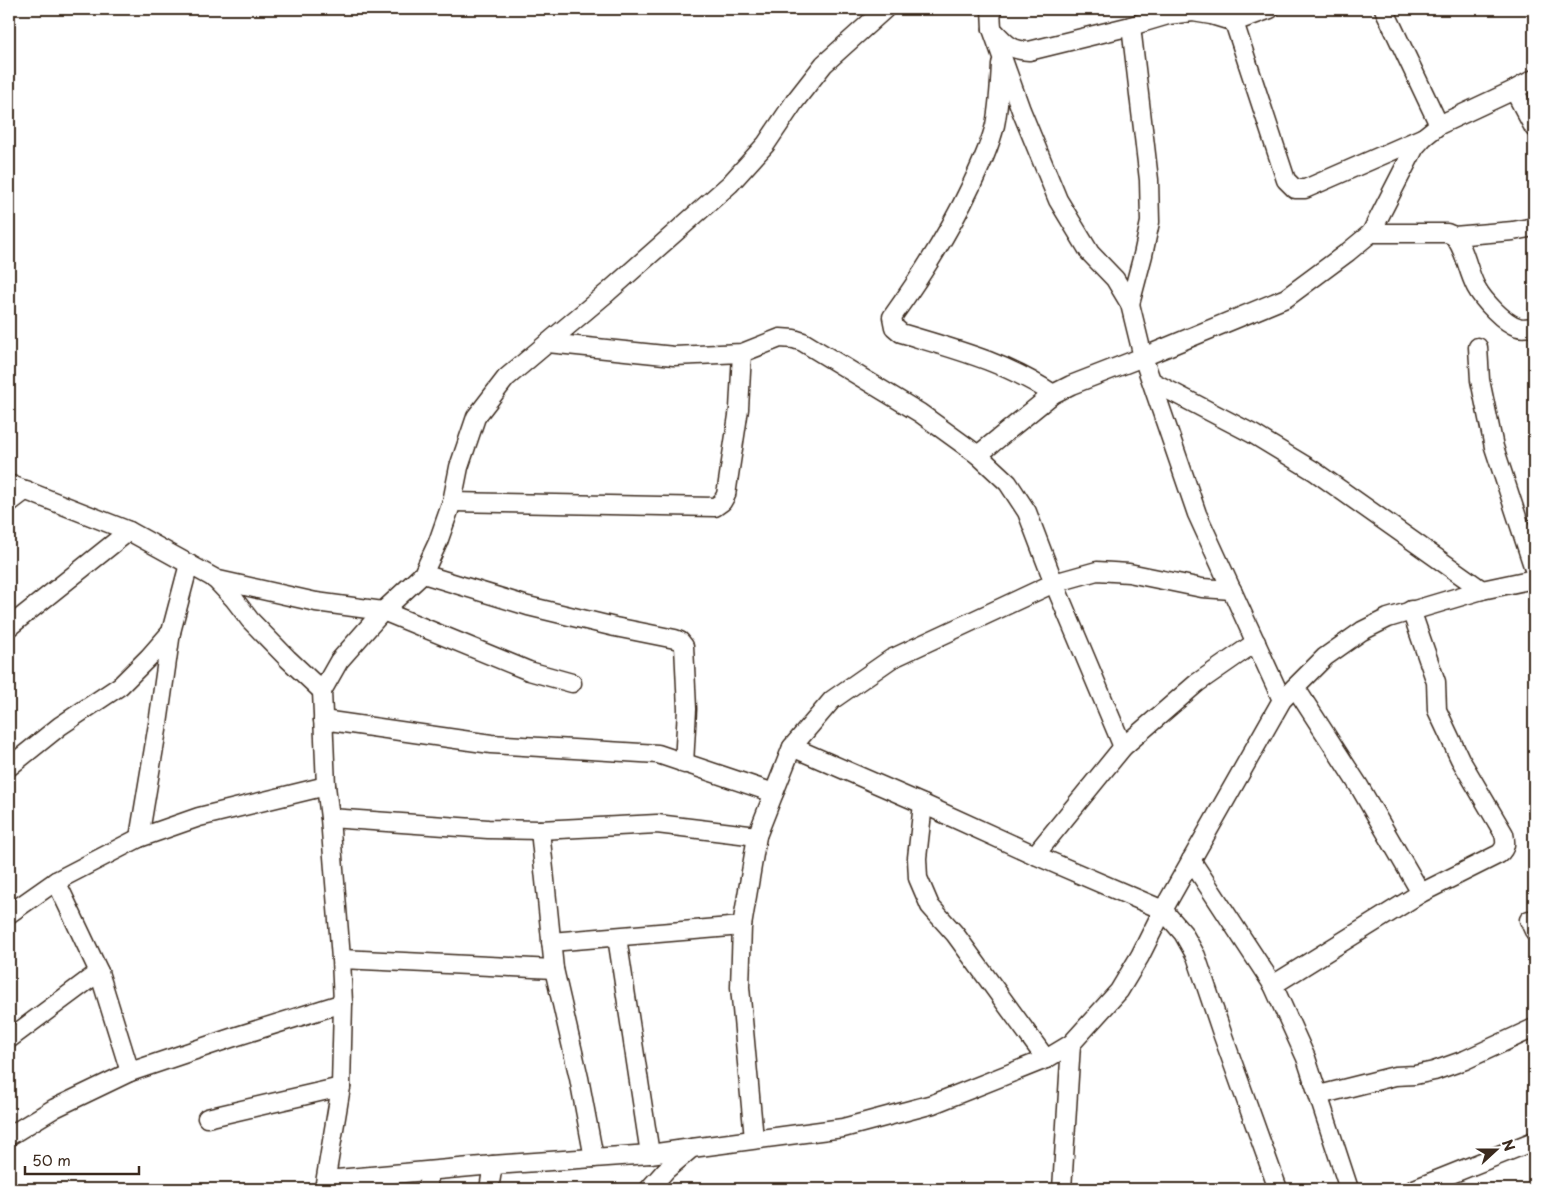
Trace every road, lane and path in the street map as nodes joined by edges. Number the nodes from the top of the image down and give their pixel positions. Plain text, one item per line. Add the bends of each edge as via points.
1 (885, 9) edge
2 (991, 9) edge
3 (1270, 9) edge
4 (1384, 9) edge
5 (1234, 22) junction
6 (1131, 26) junction
7 (992, 29) junction
8 (1002, 57) junction
9 (1534, 79) edge
10 (1514, 90) junction
11 (1439, 125) junction
12 (1534, 128) edge
13 (1424, 137) junction
14 (1534, 227) edge
15 (1371, 233) junction
16 (1454, 236) junction
17 (1130, 304) junction
18 (1534, 327) edge
19 (548, 343) junction
20 (1478, 347) dead end
21 (742, 353) junction
22 (1143, 357) junction
23 (1153, 382) junction
24 (1053, 394) junction
25 (978, 455) junction
26 (9, 484) edge
27 (26, 490) junction
28 (9, 502) edge
29 (452, 502) junction
30 (129, 532) junction
31 (189, 564) junction
32 (1534, 569) edge
33 (423, 574) junction
34 (214, 578) junction
35 (1534, 579) edge
36 (1054, 583) junction
37 (1232, 590) junction
38 (1482, 590) junction
39 (1411, 610) junction
40 (383, 612) junction
41 (9, 627) edge
42 (171, 632) junction
43 (1256, 642) junction
44 (572, 683) dead end
45 (322, 691) junction
46 (1289, 694) junction
47 (323, 720) junction
48 (792, 747) junction
49 (1122, 747) junction
50 (684, 764) junction
51 (9, 767) edge
52 (326, 786) junction
53 (774, 793) junction
54 (923, 804) junction
55 (330, 818) junction
56 (540, 830) junction
57 (757, 836) junction
58 (138, 838) junction
59 (1035, 855) junction
60 (1191, 860) junction
61 (56, 881) junction
62 (1421, 893) junction
63 (1163, 910) junction
64 (9, 914) edge
65 (742, 926) junction
66 (617, 937) junction
67 (551, 942) junction
68 (341, 959) junction
69 (554, 969) junction
70 (100, 972) junction
71 (1272, 985) junction
72 (343, 1003) junction
73 (1534, 1028) edge
74 (9, 1039) edge
75 (1071, 1044) junction
76 (1046, 1059) junction
77 (130, 1072) junction
78 (342, 1088) junction
79 (1319, 1095) junction
80 (207, 1118) dead end
81 (9, 1136) edge
82 (754, 1139) junction
83 (1534, 1140) edge
84 (692, 1148) junction
85 (650, 1154) junction
86 (594, 1158) junction
87 (493, 1165) junction
88 (430, 1171) junction
89 (325, 1185) edge
90 (428, 1189) edge
91 (489, 1189) edge
92 (649, 1189) edge
93 (1062, 1189) edge
94 (1278, 1189) edge
95 (1350, 1189) edge
96 (1419, 1189) edge

1 - 19 street via 824,64 766,144 730,184
2 - 7 street
3 - 5 street
4 - 11 street
5 - 6 street via 1193,12 1168,15
5 - 13 street via 1286,180 1295,189 1306,189
6 - 7 street via 1030,51 1010,47
6 - 17 street via 1149,180 1150,222
7 - 8 street
8 - 17 street via 1058,200 1090,253 1115,279
8 - 24 street via 994,127 981,164 957,216 892,317 894,327 901,333 989,360 1036,382
9 - 10 street
10 - 11 street
10 - 12 street
11 - 13 street
13 - 15 street via 1415,148
14 - 16 street via 1513,232
15 - 16 street via 1447,233
15 - 22 street via 1286,298
16 - 18 street via 1476,286 1489,304 1504,320 1519,328
17 - 22 street
19 - 21 street via 674,356
19 - 29 street via 506,378 476,417 459,467
20 - 32 street via 1480,380 1494,447
21 - 25 street via 780,338 803,342 920,413
21 - 29 street via 739,409 726,495 716,507
22 - 23 street
22 - 24 street
23 - 37 street via 1197,514
23 - 38 street via 1253,434 1314,471
24 - 25 street
25 - 36 street via 1008,483 1027,512
26 - 27 street
27 - 28 street
27 - 30 street
29 - 33 street
30 - 31 street
30 - 41 street
31 - 34 street
31 - 42 street
33 - 40 street
33 - 50 street via 528,606 680,641 684,646 687,709
34 - 40 street via 316,602
34 - 45 street via 250,620
35 - 38 street
36 - 37 street via 1097,571
36 - 48 street via 891,660 832,700
36 - 49 street
37 - 43 street
38 - 39 street
39 - 46 street via 1362,631 1325,657
39 - 62 street via 1436,682 1437,710 1460,759 1504,834 1506,844 1499,854
40 - 44 street via 529,671
40 - 45 street via 339,661
42 - 51 street via 120,686 60,726
42 - 58 street
43 - 46 street
43 - 49 street via 1197,683
45 - 47 street
46 - 60 street
46 - 62 street via 1359,786
47 - 50 street via 491,744 658,754
47 - 52 street
48 - 53 street
48 - 54 street
49 - 59 street
50 - 53 street
52 - 55 street
52 - 58 street via 200,817
53 - 57 street
54 - 59 street
54 - 76 street via 918,878 930,906 955,934
55 - 56 street
55 - 68 street
56 - 57 street via 657,824
56 - 67 street
57 - 65 street
58 - 61 street
59 - 63 street
60 - 63 street
60 - 71 street
61 - 64 street
61 - 70 street
62 - 71 street
63 - 75 street via 1118,991
63 - 94 street via 1183,932 1196,956
65 - 66 street
65 - 82 street via 740,987
66 - 67 street
66 - 85 street
67 - 69 street
68 - 69 street
68 - 72 street
69 - 86 street
70 - 74 street
70 - 77 street
71 - 79 street via 1306,1058
72 - 77 street
72 - 78 street
73 - 79 street via 1480,1054 1434,1071 1415,1076 1395,1076
75 - 76 street
75 - 93 street
76 - 82 street via 924,1106 843,1128
77 - 81 street via 55,1108
78 - 80 street
78 - 89 street
79 - 95 street
82 - 84 street
83 - 96 street
84 - 85 street
84 - 92 street
85 - 86 street
86 - 87 street
87 - 88 street
87 - 91 street
88 - 89 street
88 - 90 street

